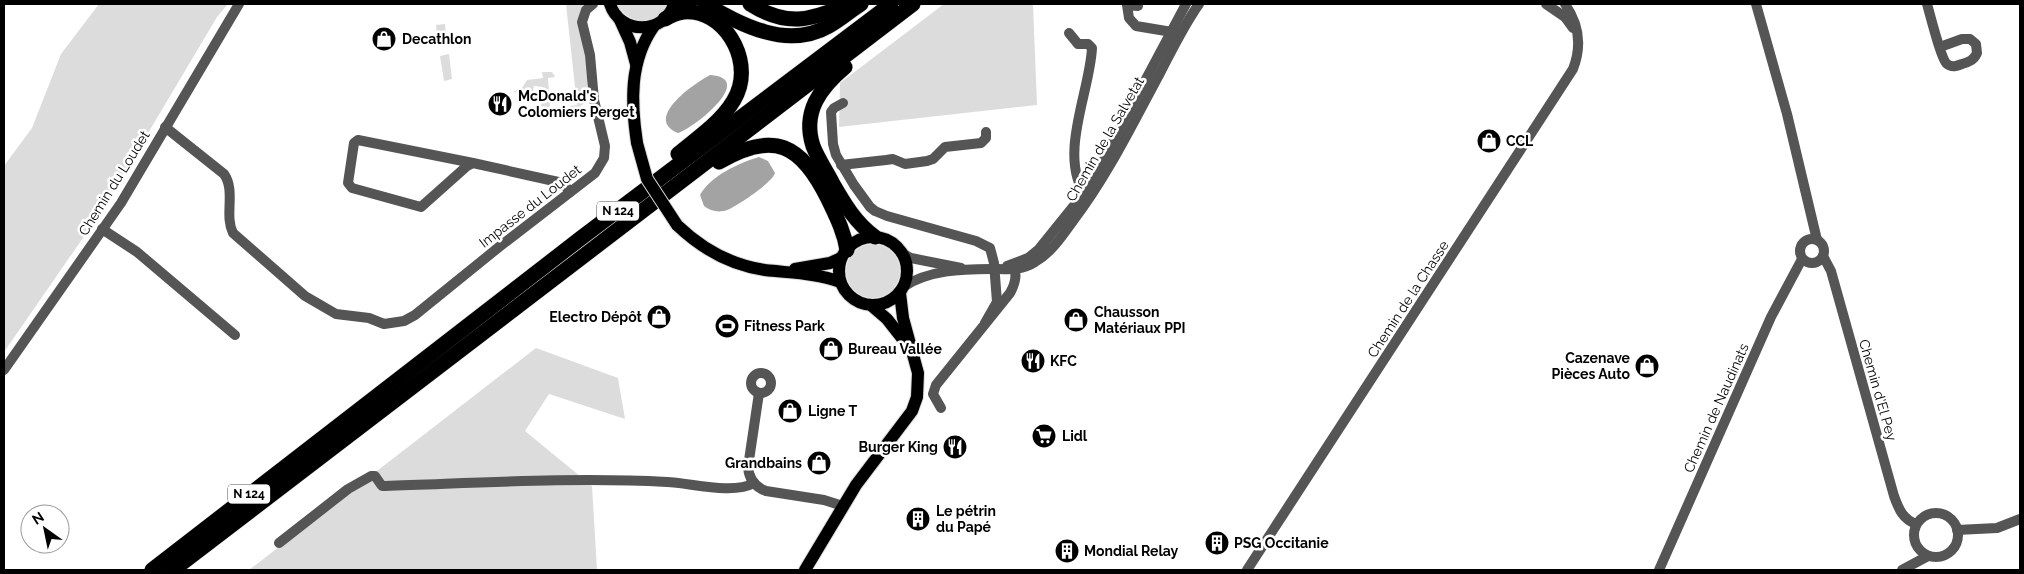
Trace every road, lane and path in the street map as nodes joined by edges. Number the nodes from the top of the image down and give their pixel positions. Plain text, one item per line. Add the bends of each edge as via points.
1 (239, 4) edge
2 (593, 4) edge
3 (610, 4) edge
4 (674, 4) edge
5 (706, 4) edge
6 (750, 4) edge
7 (850, 4) edge
8 (860, 4) edge
9 (891, 4) edge
10 (1186, 4) edge
11 (1199, 4) edge
12 (1548, 4) edge
13 (1566, 4) edge
14 (1756, 4) edge
15 (1927, 4) edge
16 (1129, 5) edge
17 (909, 7) edge
18 (620, 20) junction
19 (659, 22) junction
20 (1172, 32) junction
21 (1069, 33) dead end
22 (1578, 38) junction
23 (1940, 47) dead end
24 (636, 66) junction
25 (843, 104) dead end
26 (165, 127) junction
27 (986, 132) dead end
28 (473, 163) junction
29 (841, 165) junction
30 (570, 192) junction
31 (1084, 193) junction
32 (638, 215) junction
33 (102, 229) junction
34 (875, 237) junction
35 (581, 238) junction
36 (1817, 240) junction
37 (902, 253) junction
38 (844, 254) junction
39 (1823, 256) junction
40 (1802, 259) junction
41 (1013, 267) junction
42 (964, 269) junction
43 (995, 269) junction
44 (785, 270) junction
45 (840, 282) junction
46 (901, 290) junction
47 (872, 306) junction
48 (985, 323) junction
49 (235, 336) dead end
50 (910, 349) junction
51 (4, 370) edge
52 (759, 394) dead end
53 (941, 408) dead end
54 (754, 483) junction
55 (843, 506) junction
56 (2020, 519) edge
57 (1916, 524) junction
58 (1957, 530) junction
59 (278, 543) dead end
60 (1915, 543) junction
61 (1928, 556) junction
62 (152, 570) edge
63 (172, 570) edge
64 (805, 570) edge
65 (1247, 570) edge
66 (1659, 570) edge
67 (1903, 570) edge

1 - 26 street, Chemin du Loudet
2 - 30 street, Impasse du Loudet via 586,10 582,22 589,46 604,158 595,173
3 - 18 main road
4 - 19 main road
5 - 8 highway via 756,30 796,36 828,27
6 - 7 highway via 762,12 787,20 805,20
9 - 35 highway, N 124
10 - 20 street, Chemin de la Salvetat
11 - 41 street, Chemin de la Salvetat via 1104,175 1081,210 1042,257 1029,266
12 - 22 street via 1570,23
13 - 22 street, Chemin de la Chasse via 1575,20
14 - 36 street
15 - 23 street
16 - 20 street via 1129,18 1136,26
17 - 32 highway, N 124
17 - 34 highway via 888,30 825,85 817,96 810,125 814,148 833,184 854,218
18 - 19 main road via 636,28
18 - 24 main road
19 - 24 main road via 642,48
19 - 35 highway via 683,12 694,13 724,29 740,52 743,67 737,94 709,127
20 - 31 street, Chemin de la Salvetat
21 - 31 street via 1078,44 1088,44 1092,48 1075,147 1077,180
22 - 65 street, Chemin de la Chasse via 1576,62 1564,85
24 - 44 main road, bridge via 633,85 637,143 647,179 677,225 719,257 759,269
25 - 29 street via 831,112 833,144
26 - 30 street, Impasse du Loudet via 227,177 230,226 236,236 311,300 341,316 360,316 384,324 404,321 415,314
26 - 33 street, Chemin du Loudet
27 - 29 street via 981,143 945,147 927,161 905,164 886,160
28 - 28 street via 421,207 352,188 348,183 354,142 358,140
28 - 30 street via 563,182
29 - 43 street via 875,211 982,242 992,251
31 - 41 street, Chemin de la Salvetat via 1039,250
32 - 38 highway via 740,150 759,144 779,146 792,150 808,165 821,186 843,231
32 - 63 highway, N 124
33 - 49 street via 137,252
33 - 51 street, Chemin du Loudet
34 - 37 main road via 887,240
34 - 38 main road via 857,241
35 - 62 highway, N 124
36 - 39 street via 1822,244
36 - 40 street via 1811,239 1801,246
37 - 42 street, Chemin de la Salvetat via 911,258
37 - 46 main road via 907,269
38 - 44 main road via 830,263
38 - 45 main road
39 - 40 street via 1813,264
39 - 57 street, Chemin d'El Pey via 1831,271 1894,496 1900,513
40 - 66 street, Chemin de Naudinats via 1771,317
41 - 43 street, Chemin de la Salvetat
41 - 48 street via 1013,288
42 - 43 street, Chemin de la Salvetat
42 - 46 street, Chemin de la Salvetat via 922,277
43 - 48 street via 997,302
44 - 45 main road
45 - 47 main road via 855,301
46 - 47 main road via 890,301
46 - 50 main road
47 - 50 main road via 887,319
48 - 53 street via 936,385 933,394
50 - 55 main road via 919,381 915,404
52 - 54 street via 748,467
54 - 55 street via 766,491
54 - 59 street via 714,487 668,482 579,480 382,486 375,476 371,476 348,489
55 - 64 main road
56 - 58 street via 1997,528
57 - 58 street via 1924,516 1941,514 1951,519
57 - 60 street
58 - 61 street via 1956,543 1948,554
60 - 61 street
60 - 67 street
61 - 67 street

